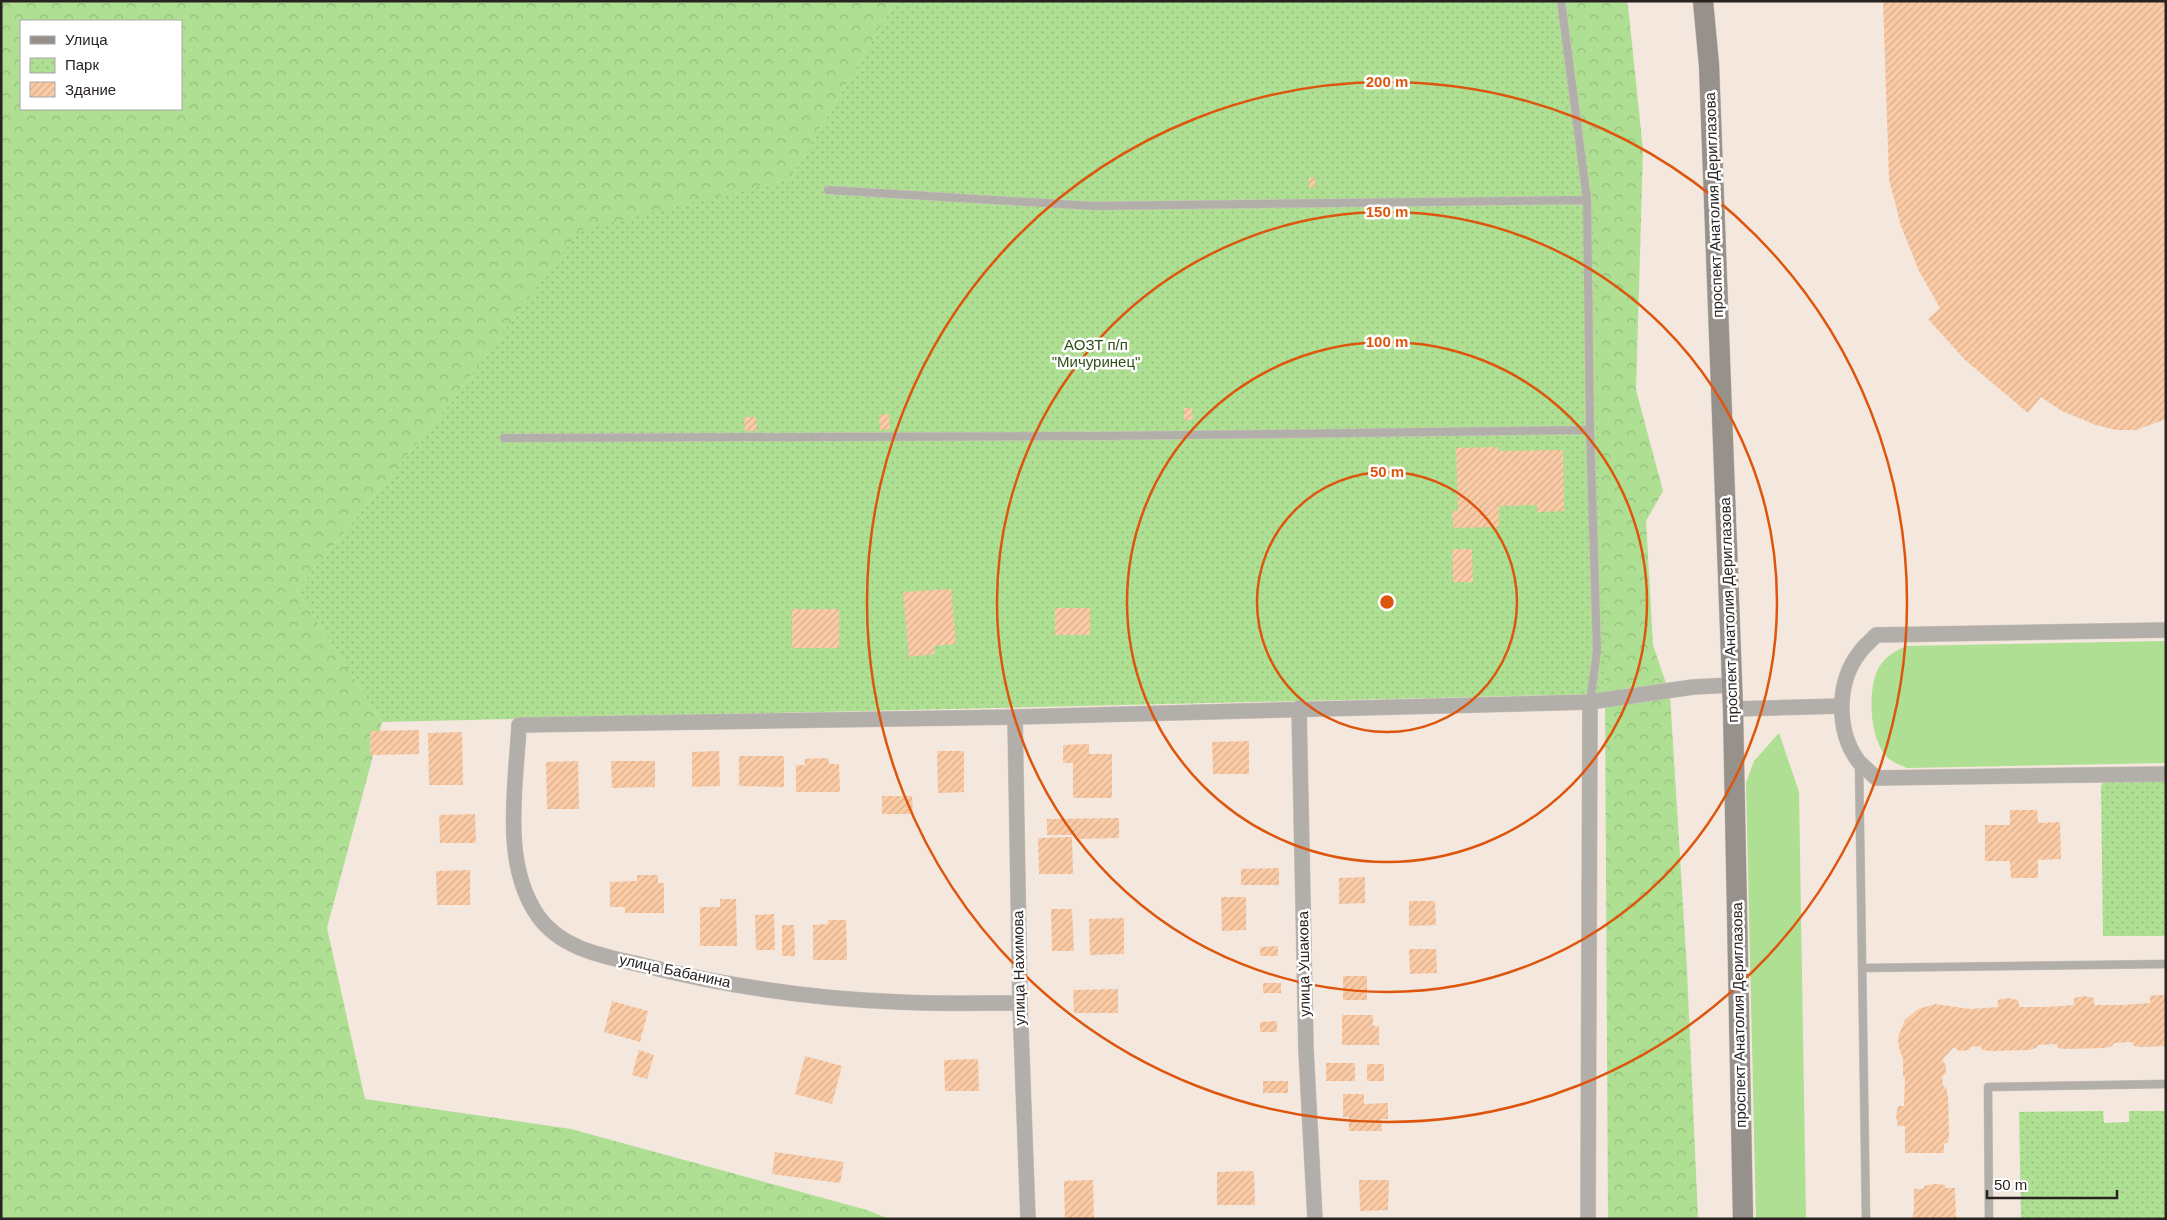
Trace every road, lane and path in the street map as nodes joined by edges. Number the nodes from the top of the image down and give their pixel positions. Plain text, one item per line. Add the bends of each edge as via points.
1 (1561, 1) edge
2 (1704, 1) edge
3 (828, 190) dead end
4 (1587, 200) junction
5 (1590, 430) junction
6 (504, 438) dead end
7 (2166, 630) edge
8 (1732, 685) junction
9 (1590, 702) junction
10 (1841, 706) junction
11 (1299, 708) junction
12 (1733, 708) junction
13 (1015, 717) junction
14 (1859, 761) junction
15 (2166, 774) edge
16 (2166, 964) edge
17 (1862, 968) junction
18 (1020, 1003) junction
19 (2166, 1084) edge
20 (1028, 1219) edge
21 (1315, 1219) edge
22 (1588, 1219) edge
23 (1743, 1219) edge
24 (1866, 1219) edge
25 (1989, 1219) edge

1 - 4 lane
2 - 8 main road, проспект Анатолия Дериглазова
3 - 4 lane via 1094,206
4 - 5 lane
5 - 6 lane
5 - 9 lane via 1597,651
7 - 10 street via 1876,635 1860,652 1848,673
8 - 9 street via 1693,687
8 - 12 main road, проспект Анатолия Дериглазова
9 - 11 street
9 - 22 street
10 - 12 street
10 - 14 street via 1847,739
11 - 13 street
11 - 21 street, улица Ушакова via 1306,1050
12 - 23 main road, проспект Анатолия Дериглазова
13 - 18 street, улица Нахимова
13 - 18 street, улица Бабанина via 520,725 513,830 520,879 538,916 556,935 584,950 697,979 804,995 899,1002
14 - 15 street via 1876,778
14 - 17 lane
16 - 17 lane
17 - 24 lane
18 - 20 street, улица Нахимова
19 - 25 lane via 1988,1088

